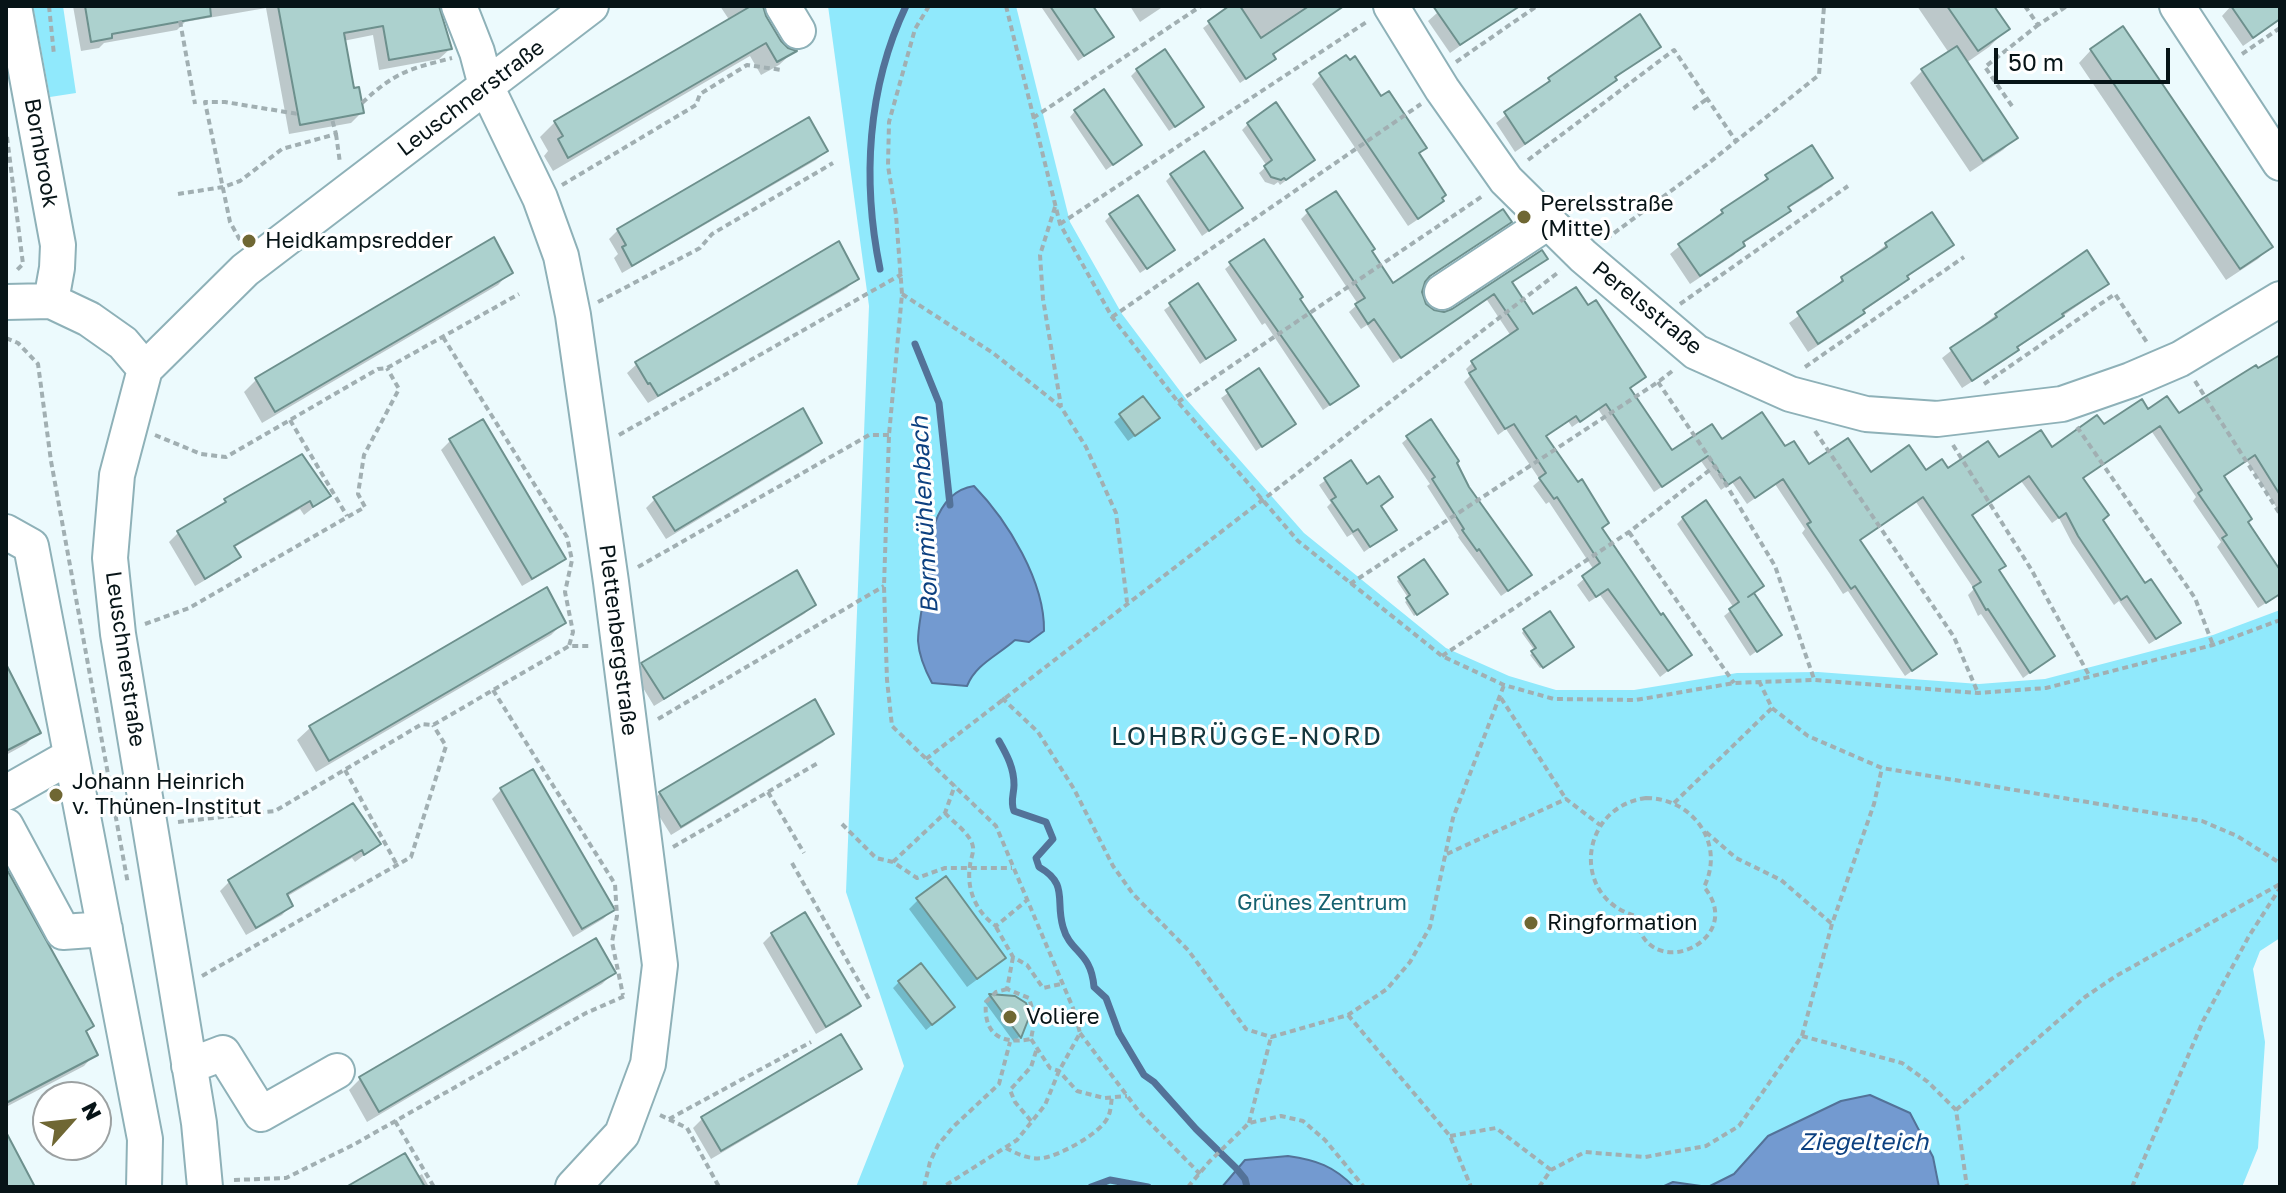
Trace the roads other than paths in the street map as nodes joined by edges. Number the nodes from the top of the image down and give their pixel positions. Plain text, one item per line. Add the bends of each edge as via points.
1 (14, 6) edge
2 (459, 6) edge
3 (591, 6) edge
4 (2177, 6) edge
5 (1384, 10) edge
6 (486, 86) junction
7 (2280, 163) edge
8 (1548, 222) junction
9 (1442, 292) dead end
10 (2280, 299) edge
11 (51, 301) junction
12 (6, 302) edge
13 (145, 369) junction
14 (6, 532) edge
15 (71, 756) junction
16 (6, 793) edge
17 (6, 826) edge
18 (105, 929) junction
19 (189, 1066) junction
20 (337, 1071) dead end
21 (205, 1184) edge
22 (144, 1187) edge
23 (573, 1187) edge

1 - 11 street, Bornbrook via 58,245
2 - 6 street, Plettenbergstraße
3 - 6 street, Leuschnerstraße
4 - 7 street
5 - 8 street, Perelsstraße via 1506,180
6 - 13 street, Leuschnerstraße via 245,270
6 - 23 street, Plettenbergstraße via 540,198 561,256 573,315 660,965 648,1064 622,1134
8 - 9 street
8 - 10 street, Perelsstraße via 1696,352 1783,390 1866,414 1937,419 2062,404 2172,363
11 - 12 street
11 - 13 street via 123,343
13 - 19 street, Leuschnerstraße via 117,475 110,558
14 - 15 street via 31,546
15 - 16 street
15 - 18 street
17 - 18 street via 63,932
18 - 22 street via 145,1139
19 - 20 street via 223,1053 261,1114
19 - 21 street, Leuschnerstraße

